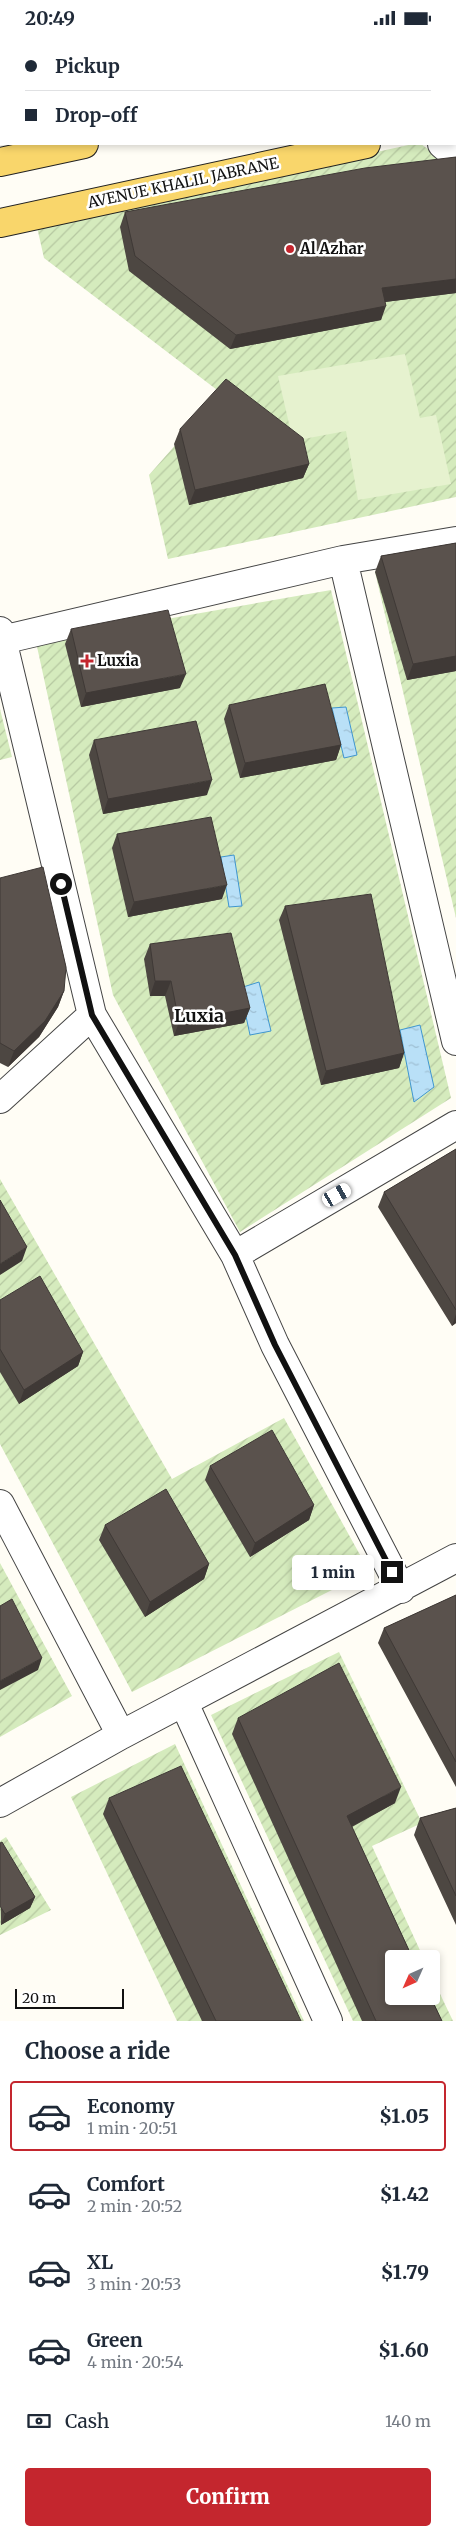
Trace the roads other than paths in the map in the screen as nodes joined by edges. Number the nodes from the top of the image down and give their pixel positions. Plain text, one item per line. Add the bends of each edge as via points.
1 (79, 145) edge
2 (361, 145) edge
3 (443, 145) edge
4 (456, 156) edge
5 (0, 162) edge
6 (0, 223) edge
7 (456, 541) edge
8 (343, 560) junction
9 (1, 636) edge
10 (92, 1015) junction
11 (456, 1041) edge
12 (0, 1099) edge
13 (456, 1125) edge
14 (235, 1255) junction
15 (0, 1504) edge
16 (456, 1558) edge
17 (401, 1589) junction
18 (184, 1703) junction
19 (121, 1735) junction
20 (0, 1803) edge
21 (328, 2021) edge

1 - 5 main road
2 - 6 main road, AVENUE KHALIL JABRANE
3 - 4 street
7 - 8 street
8 - 9 street
8 - 11 street
9 - 10 street
10 - 12 street
10 - 14 street
13 - 14 street
14 - 17 street via 275,1345
15 - 19 street
16 - 17 street
17 - 18 street
18 - 19 street
18 - 21 street
19 - 20 street

